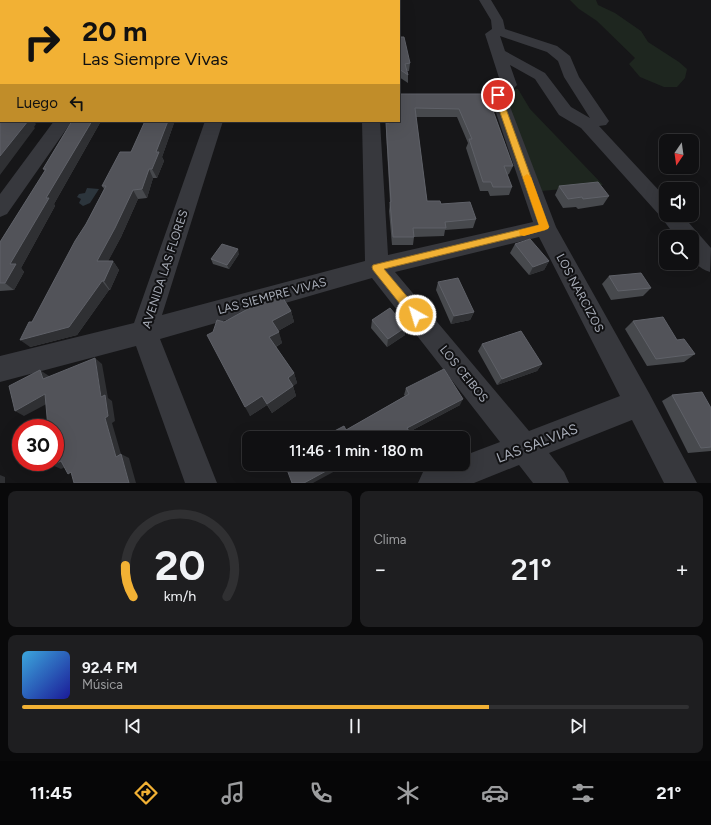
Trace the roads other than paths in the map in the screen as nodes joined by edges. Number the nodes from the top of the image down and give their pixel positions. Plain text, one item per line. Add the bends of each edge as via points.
1 (485, 0) edge
2 (499, 31) junction
3 (498, 53) junction
4 (62, 122) edge
5 (214, 122) edge
6 (371, 122) edge
7 (587, 124) junction
8 (659, 203) edge
9 (0, 209) edge
10 (676, 222) edge
11 (545, 227) junction
12 (682, 230) edge
13 (699, 250) edge
14 (710, 263) edge
15 (377, 267) junction
16 (144, 332) junction
17 (0, 369) edge
18 (639, 403) junction
19 (524, 448) junction
20 (201, 483) edge
21 (434, 483) edge
22 (553, 483) edge
23 (680, 483) edge

1 - 2 street via 498,20
2 - 3 street via 492,34
2 - 7 street via 552,49 565,59 572,77 600,121
3 - 7 street via 540,76 565,111
3 - 11 street, LOS NARCIZOS via 509,85 490,95
4 - 9 street
5 - 16 street, AVENIDA LAS FLORES
6 - 15 street
7 - 8 street
10 - 12 street
11 - 15 street, LAS SIEMPRE VIVAS
11 - 18 street, LOS NARCIZOS
13 - 14 street
15 - 16 street, LAS SIEMPRE VIVAS
15 - 19 street, LOS CEIBOS
16 - 17 street, LAS SIEMPRE VIVAS
16 - 20 street, AVENIDA LAS FLORES
18 - 19 street, LAS SALVIAS
18 - 23 street, LOS NARCIZOS
19 - 21 street, LAS SALVIAS
19 - 22 street, LOS CEIBOS

